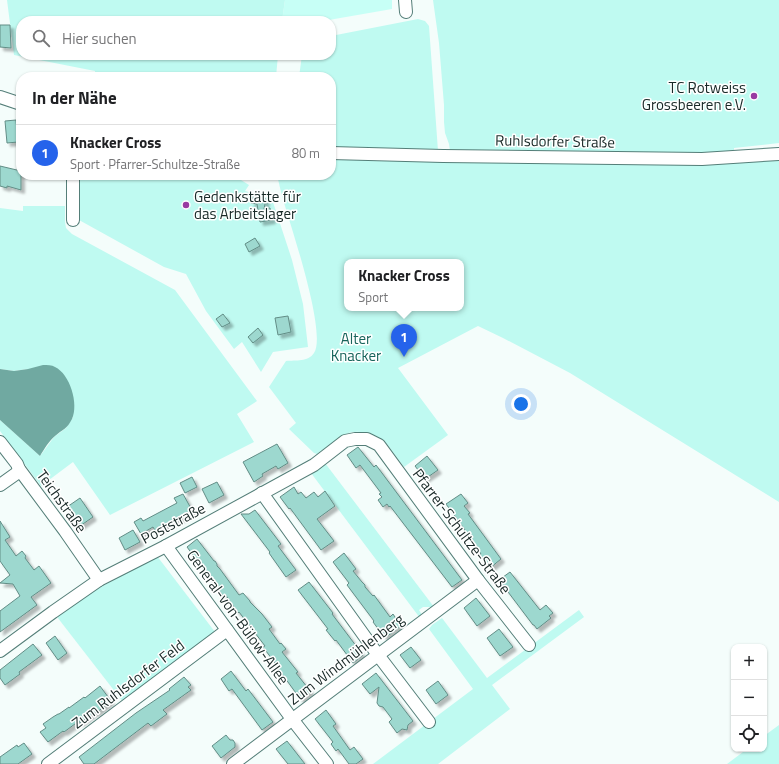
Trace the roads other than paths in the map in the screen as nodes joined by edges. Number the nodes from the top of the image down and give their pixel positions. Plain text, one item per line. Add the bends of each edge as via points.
1 (0, 97) edge
2 (16, 102) edge
3 (336, 153) edge
4 (779, 154) edge
5 (73, 180) edge
6 (72, 220) dead end
7 (367, 439) joint
8 (0, 442) edge
9 (19, 469) junction
10 (0, 485) edge
11 (262, 493) junction
12 (166, 546) junction
13 (99, 580) junction
14 (478, 580) junction
15 (227, 630) junction
16 (529, 645) dead end
17 (0, 651) edge
18 (378, 655) junction
19 (292, 719) junction
20 (429, 722) dead end
21 (48, 764) edge
22 (233, 764) edge
23 (327, 764) edge

1 - 2 street
3 - 4 street, Ruhlsdorfer Straße via 702,159
5 - 6 street
7 - 11 street, Poststraße via 345,441 314,465
7 - 14 street, Pfarrer-Schultze-Straße via 379,445
8 - 9 street, Teichstraße via 18,464
9 - 10 street
9 - 13 street, Teichstraße
11 - 12 street, Poststraße
11 - 18 street
12 - 13 street, Poststraße
12 - 15 street, General-von-Bülow-Allee
13 - 17 street, Poststraße
14 - 16 street, Pfarrer-Schultze-Straße
14 - 18 street, Zum Windmühlenberg
15 - 19 street, General-von-Bülow-Allee
15 - 21 street, Zum Ruhlsdorfer Feld
18 - 19 street, Zum Windmühlenberg
18 - 20 street
19 - 22 street, Zum Windmühlenberg
19 - 23 street, General-von-Bülow-Allee

